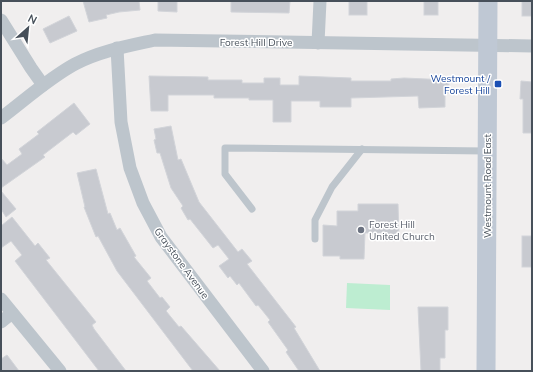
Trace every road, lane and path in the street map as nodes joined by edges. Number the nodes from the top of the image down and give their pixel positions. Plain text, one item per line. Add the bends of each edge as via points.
1 (320, 1) edge
2 (488, 1) edge
3 (1, 20) edge
4 (318, 43) junction
5 (487, 46) junction
6 (532, 46) edge
7 (117, 48) junction
8 (44, 85) junction
9 (1, 118) edge
10 (362, 149) junction
11 (487, 151) junction
12 (252, 209) dead end
13 (315, 239) dead end
14 (1, 299) edge
15 (12, 313) junction
16 (1, 322) edge
17 (60, 371) edge
18 (263, 371) edge
19 (486, 371) edge

1 - 4 street
2 - 5 main road, Westmount Road East
3 - 8 street
4 - 5 street, Forest Hill Drive
4 - 7 street, Forest Hill Drive via 155,40
5 - 6 street, Forest Hill Drive
5 - 11 main road, Westmount Road East
7 - 8 street, Forest Hill Drive via 76,64
7 - 18 street, Graystone Avenue via 120,122 130,168 143,203 161,237
8 - 9 street, Forest Hill Drive
10 - 11 lane
10 - 12 lane via 225,148 225,174
10 - 13 lane via 332,187 315,220
11 - 19 main road, Westmount Road East
14 - 15 street
15 - 16 street
15 - 17 street

